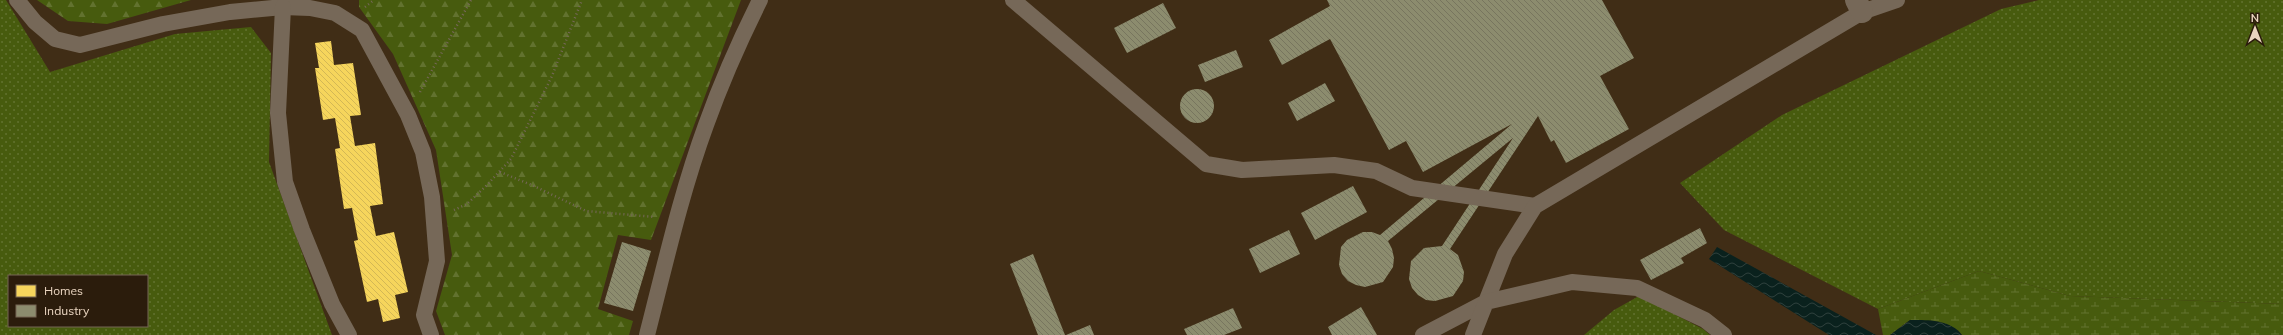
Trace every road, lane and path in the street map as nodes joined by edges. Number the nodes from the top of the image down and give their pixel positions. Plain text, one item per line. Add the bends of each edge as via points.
1 (17, 0) edge
2 (471, 0) edge
3 (582, 0) edge
4 (760, 0) edge
5 (1013, 0) edge
6 (1898, 0) edge
7 (1859, 6) edge
8 (283, 7) junction
9 (408, 114) junction
10 (500, 172) junction
11 (1536, 206) junction
12 (434, 220) junction
13 (677, 220) junction
14 (1486, 302) junction
15 (349, 335) edge
16 (431, 335) edge
17 (647, 335) edge
18 (1423, 335) edge
19 (1473, 335) edge
20 (1724, 335) edge

1 - 8 lane via 35,22 55,39 80,45 163,24 230,12
2 - 9 path
3 - 10 path via 552,76 514,154
4 - 13 lane via 705,125
5 - 11 lane via 1206,164 1242,170 1341,166 1376,170 1412,188
6 - 7 lane
7 - 11 lane
8 - 9 lane via 310,8 335,13 362,30
8 - 15 lane via 278,113 285,182 332,304
9 - 12 lane via 423,152
10 - 12 path via 467,204
10 - 13 path via 586,211 618,212
11 - 14 lane via 1505,254
12 - 16 lane via 437,261 424,315
13 - 17 lane
14 - 18 lane
14 - 19 lane
14 - 20 lane via 1572,282 1637,288 1705,320

